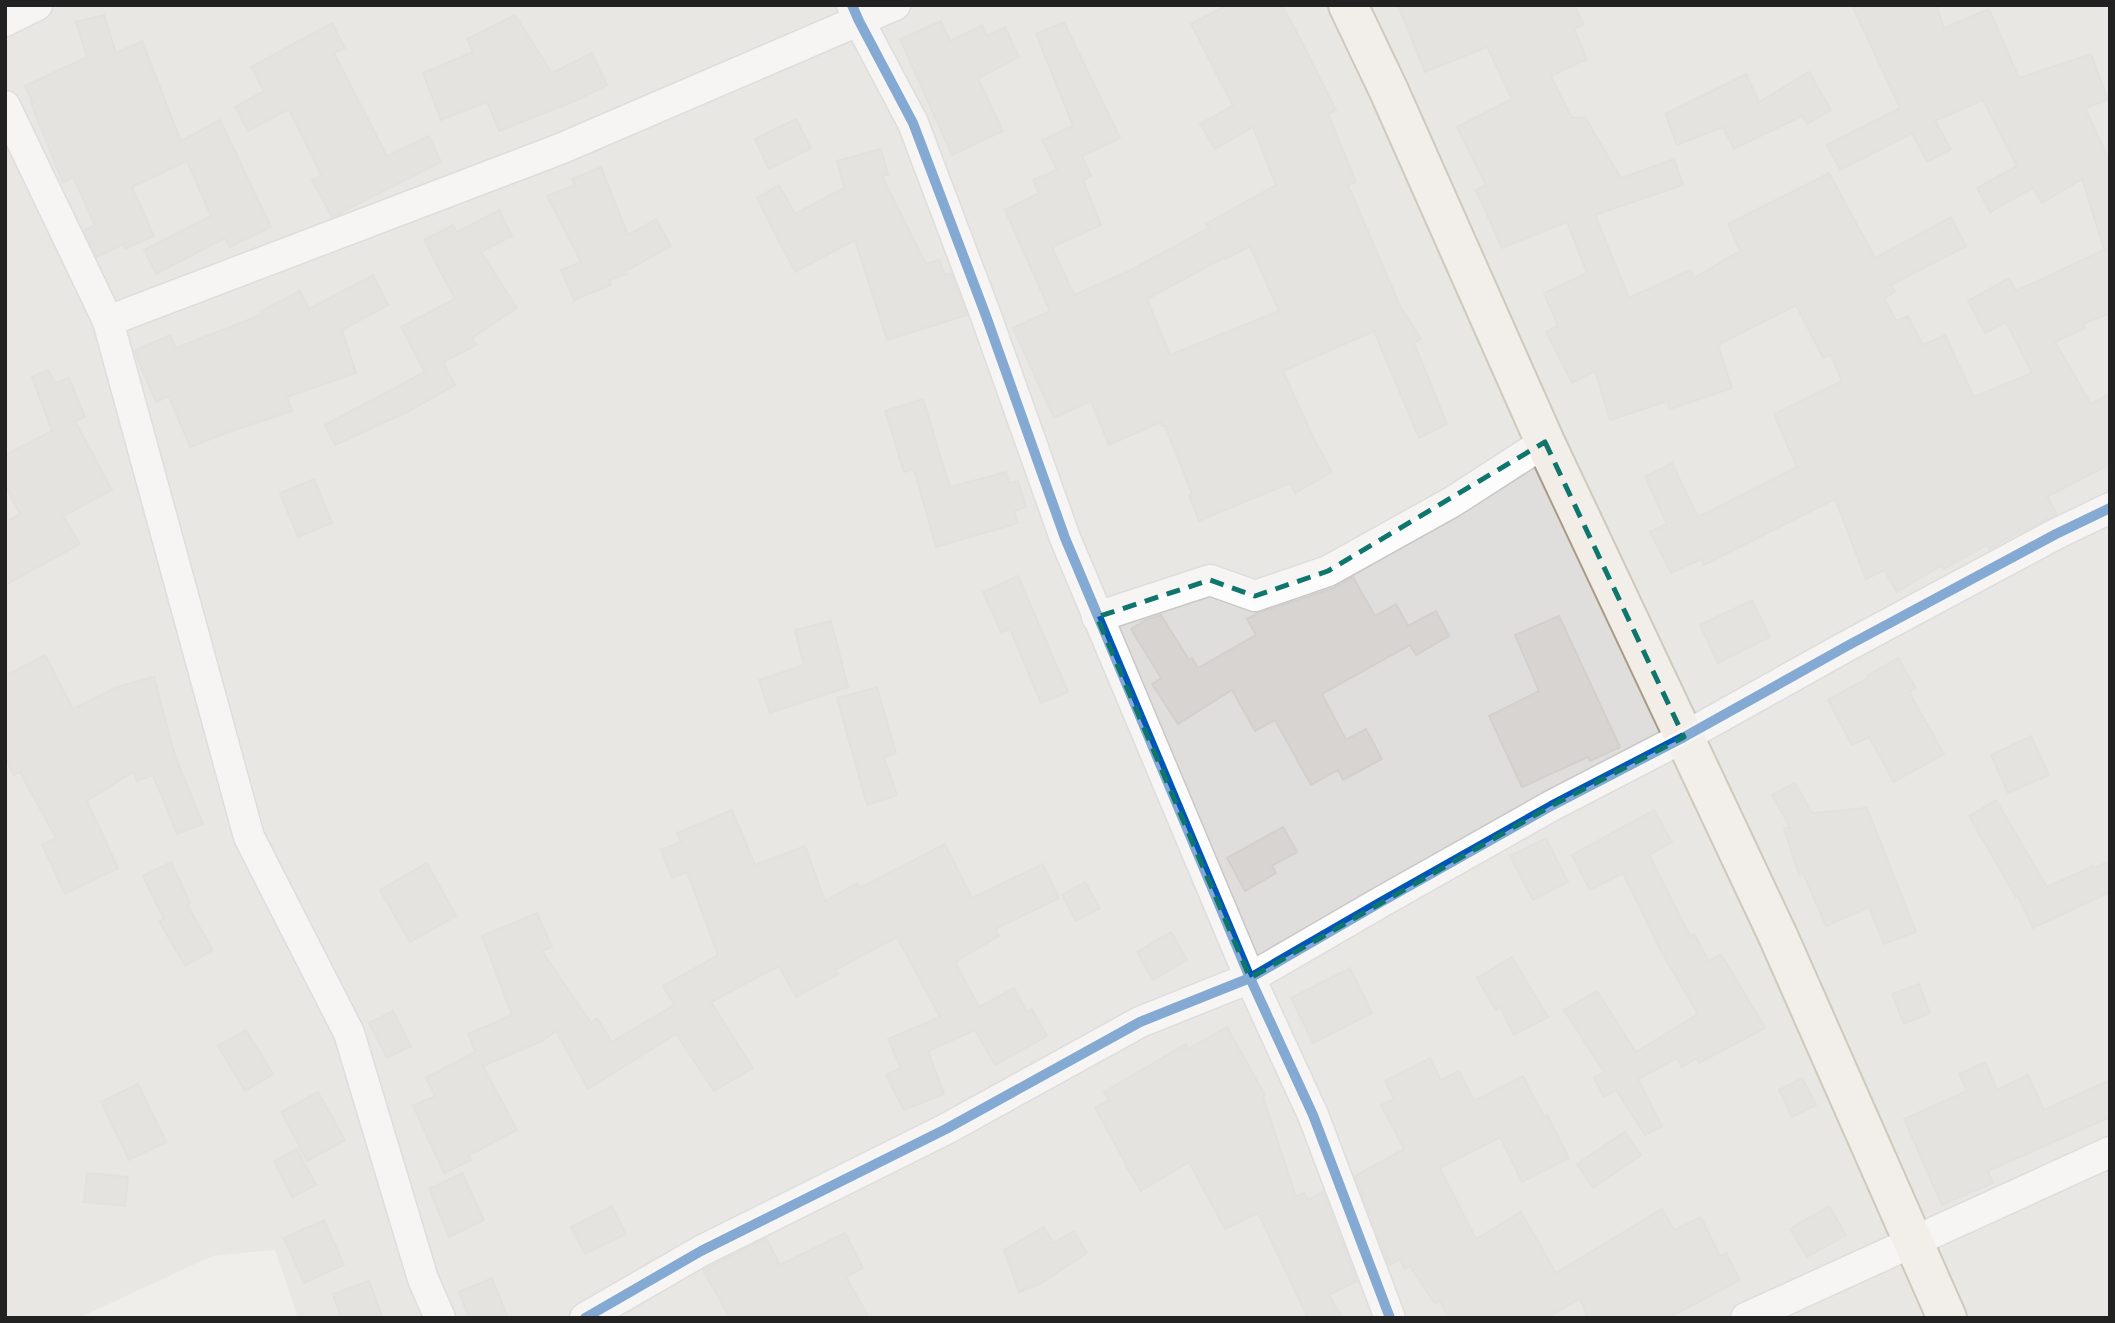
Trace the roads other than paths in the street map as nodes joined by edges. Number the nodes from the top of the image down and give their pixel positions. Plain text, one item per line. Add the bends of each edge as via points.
1 (37, 5) edge
2 (895, 5) edge
3 (1348, 5) edge
4 (855, 13) edge
5 (5, 22) edge
6 (5, 106) edge
7 (108, 321) junction
8 (1545, 442) junction
9 (2110, 508) edge
10 (1097, 617) junction
11 (1684, 737) junction
12 (1250, 978) junction
13 (2110, 1152) edge
14 (1914, 1241) junction
15 (440, 1318) edge
16 (585, 1318) edge
17 (1390, 1318) edge
18 (1746, 1318) edge
19 (1947, 1318) edge

1 - 5 street
2 - 4 street
3 - 8 main road
4 - 7 street via 560,149
4 - 10 street via 913,123
6 - 7 street
7 - 15 street via 249,837 349,1033 423,1279
8 - 10 street via 1451,502 1328,571 1255,596 1210,580
8 - 11 main road
9 - 11 street
10 - 12 street
11 - 12 street via 1551,806
11 - 14 main road
12 - 16 street via 1140,1022 946,1129 701,1251
12 - 17 street via 1313,1115
13 - 14 street
14 - 18 street
14 - 19 main road

